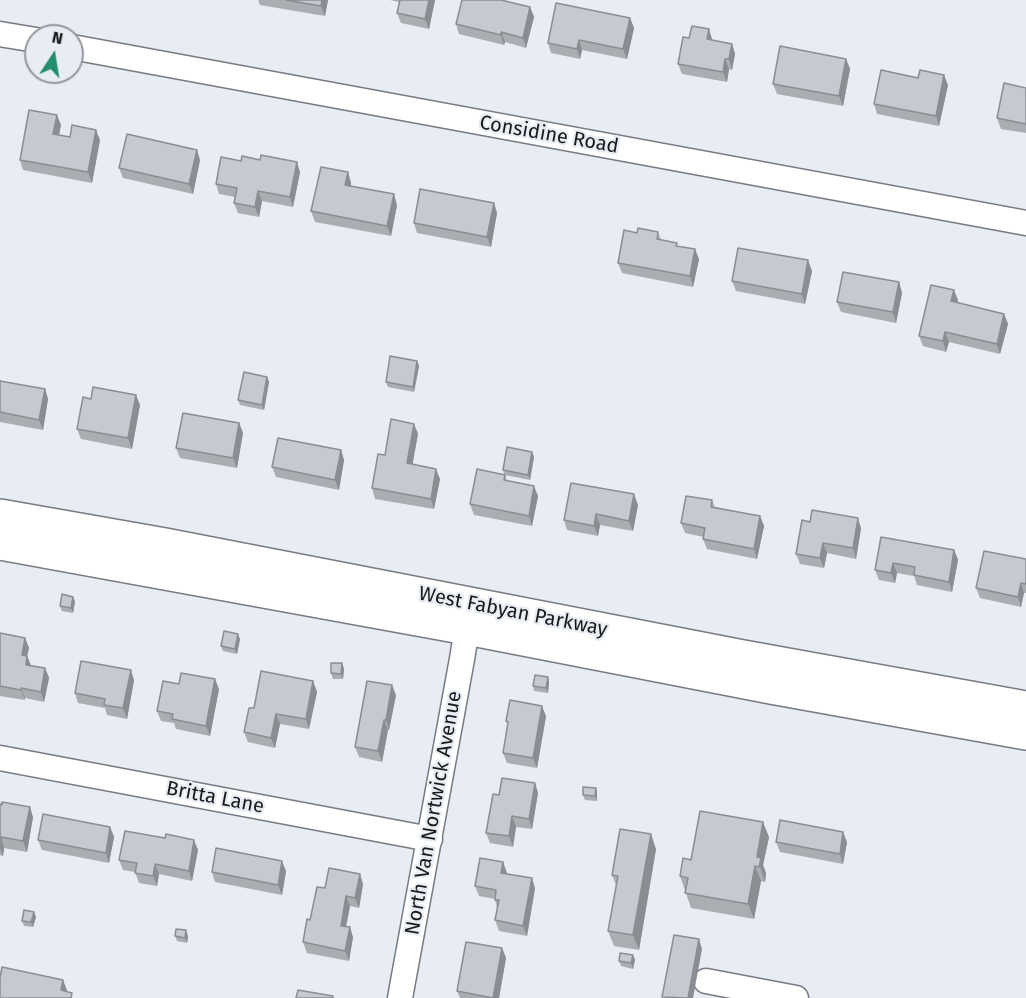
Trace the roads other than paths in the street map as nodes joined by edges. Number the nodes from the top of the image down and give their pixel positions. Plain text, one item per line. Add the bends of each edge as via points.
1 (0, 34) edge
2 (24, 38) edge
3 (84, 49) edge
4 (1026, 223) edge
5 (0, 516) edge
6 (0, 543) edge
7 (466, 628) junction
8 (1026, 708) edge
9 (1026, 733) edge
10 (0, 758) edge
11 (430, 838) junction
12 (706, 981) dead end
13 (400, 998) edge
14 (796, 998) edge

1 - 2 street
3 - 4 street, Considine Road
5 - 8 main road, West Fabyan Parkway
6 - 7 main road, West Fabyan Parkway
7 - 9 main road, West Fabyan Parkway
7 - 11 street, North Van Nortwick Avenue
10 - 11 street, Britta Lane
11 - 13 street, North Van Nortwick Avenue
12 - 14 street

